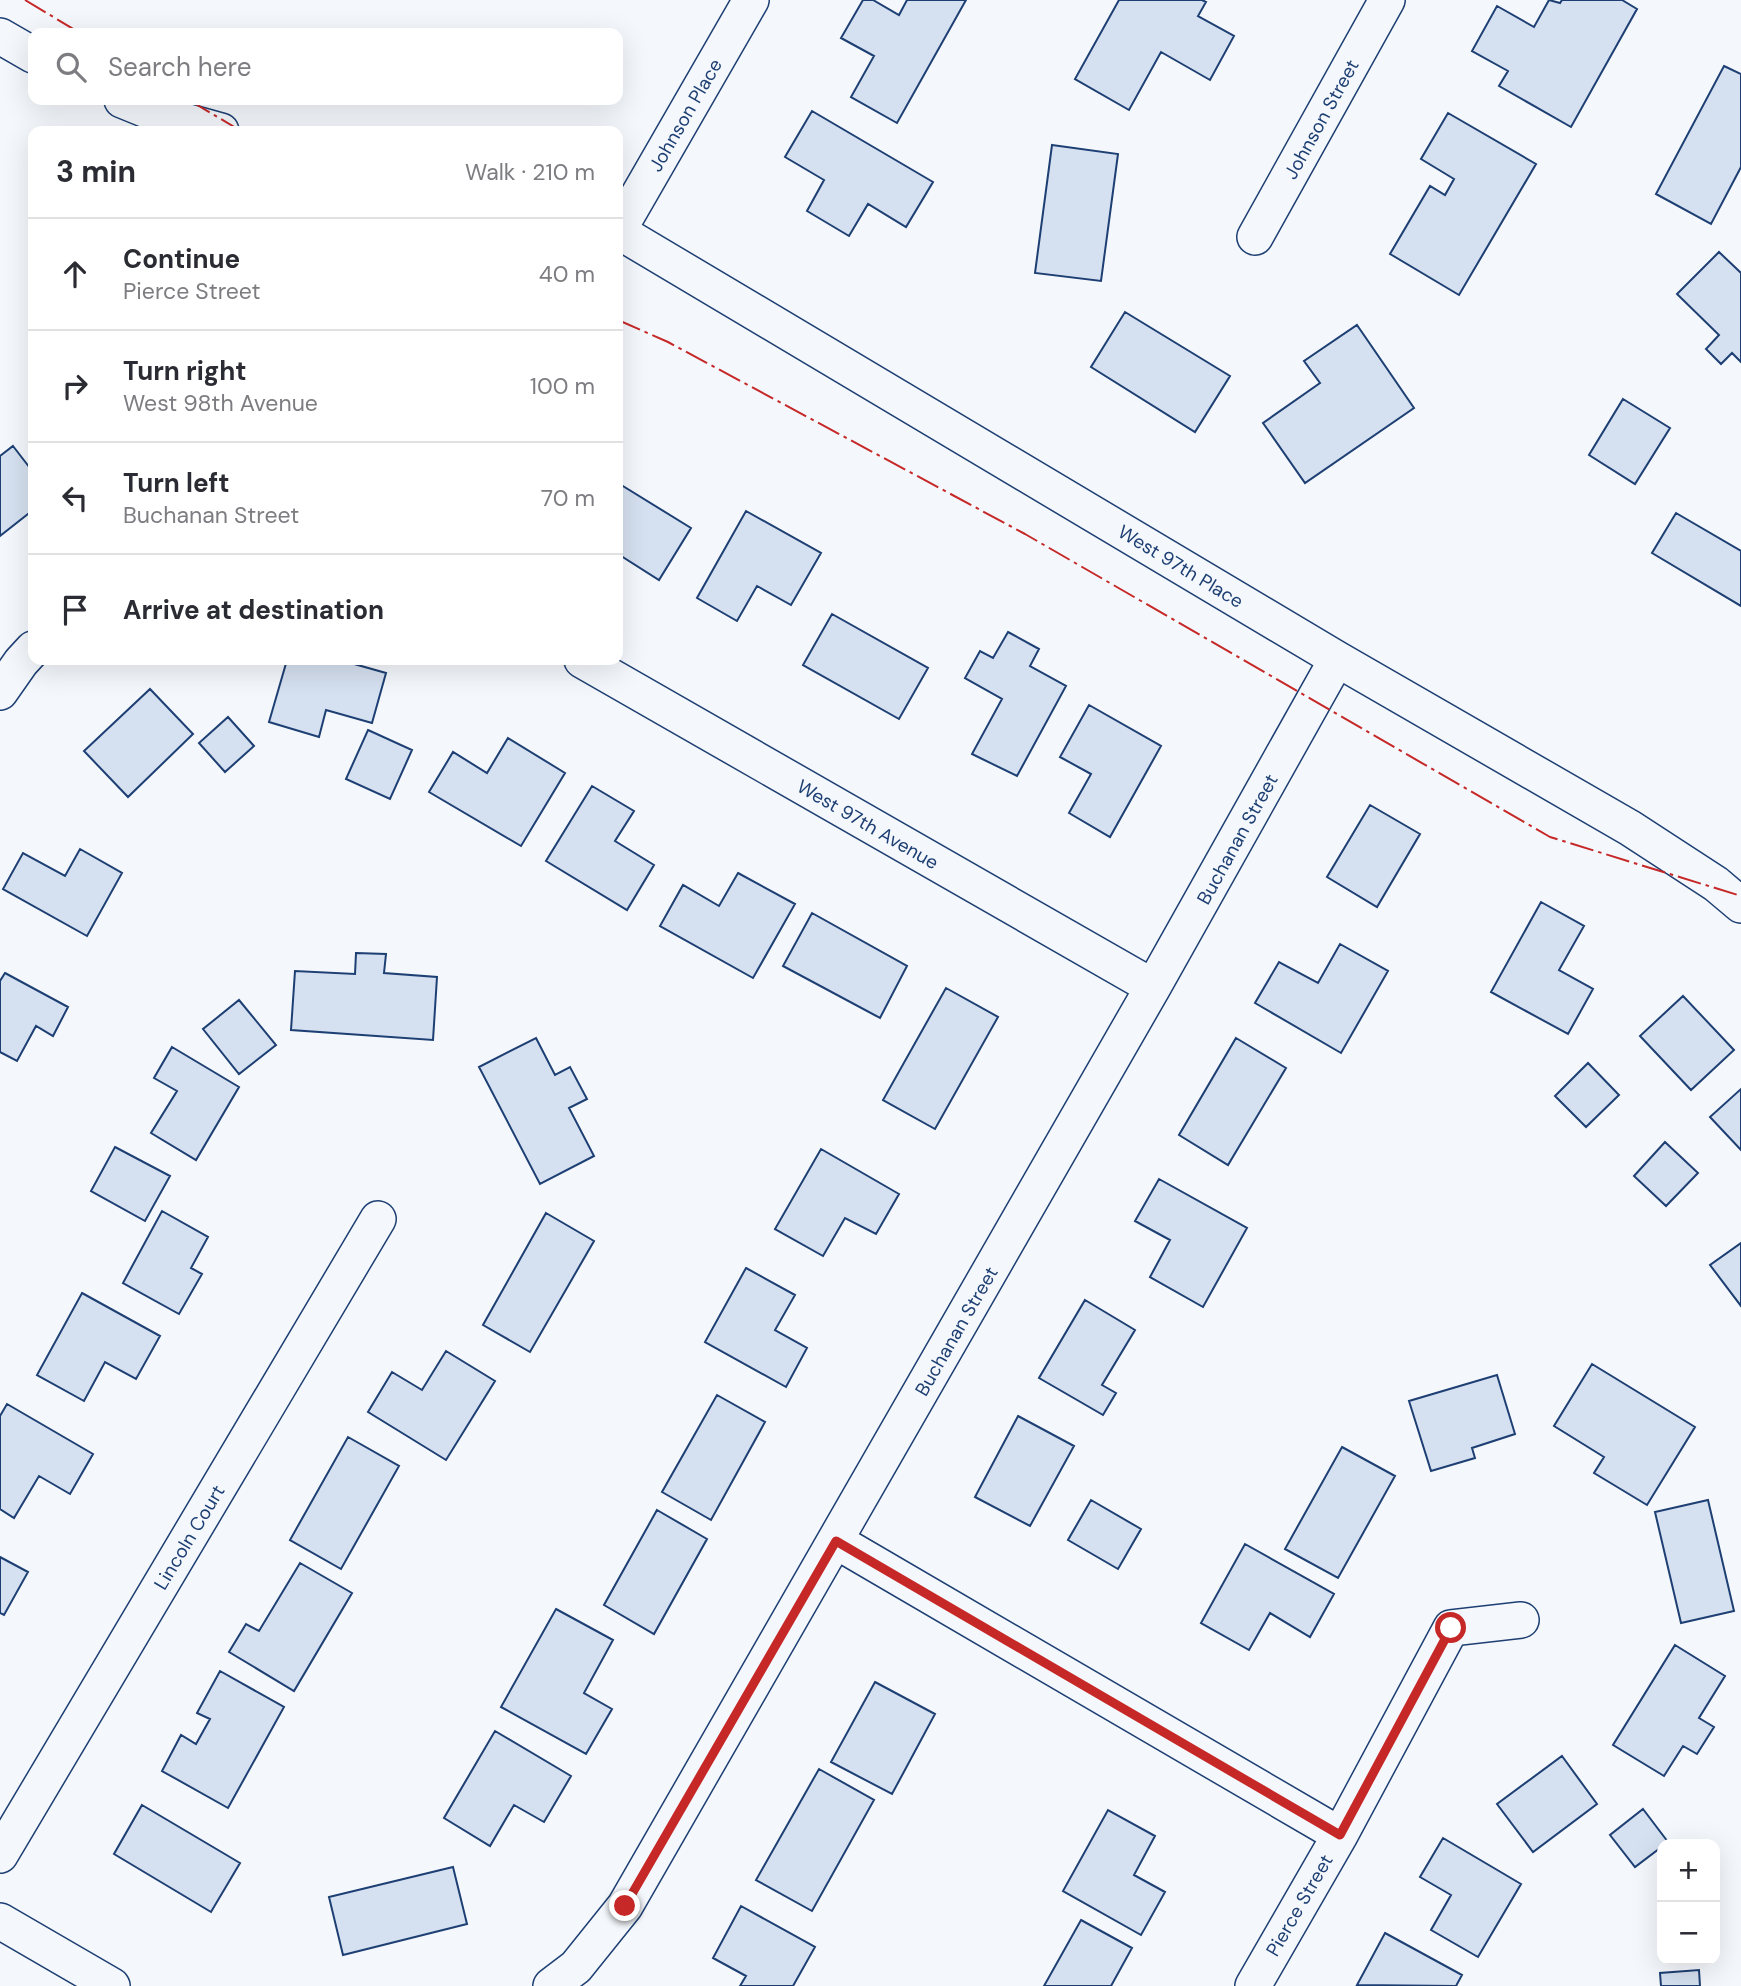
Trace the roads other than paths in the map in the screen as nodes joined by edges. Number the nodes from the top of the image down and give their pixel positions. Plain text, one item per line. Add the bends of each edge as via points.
1 (751, 0) edge
2 (1387, 0) edge
3 (0, 36) edge
4 (28, 52) edge
5 (134, 105) edge
6 (203, 126) edge
7 (623, 222) edge
8 (623, 234) edge
9 (1255, 237) dead end
10 (28, 654) edge
11 (1337, 659) junction
12 (591, 665) edge
13 (0, 692) edge
14 (1741, 905) edge
15 (1153, 987) junction
16 (378, 1219) dead end
17 (836, 1541) junction
18 (1521, 1620) dead end
19 (1340, 1835) junction
20 (0, 1855) edge
21 (0, 1921) edge
22 (113, 1986) edge
23 (551, 1986) edge
24 (1253, 1986) edge

1 - 7 street, Johnson Place
2 - 9 street, Johnson Street
3 - 4 street
5 - 6 street
8 - 11 street, West 97th Place
10 - 13 street
11 - 14 street, West 97th Place via 1630,828
11 - 15 street, Buchanan Street
12 - 15 street, West 97th Avenue
15 - 17 street, Buchanan Street
16 - 20 street, Lincoln Court
17 - 19 street
17 - 23 street, Buchanan Street via 625,1906 576,1967
18 - 19 street, Pierce Street via 1451,1628
19 - 24 street, Pierce Street
21 - 22 street

